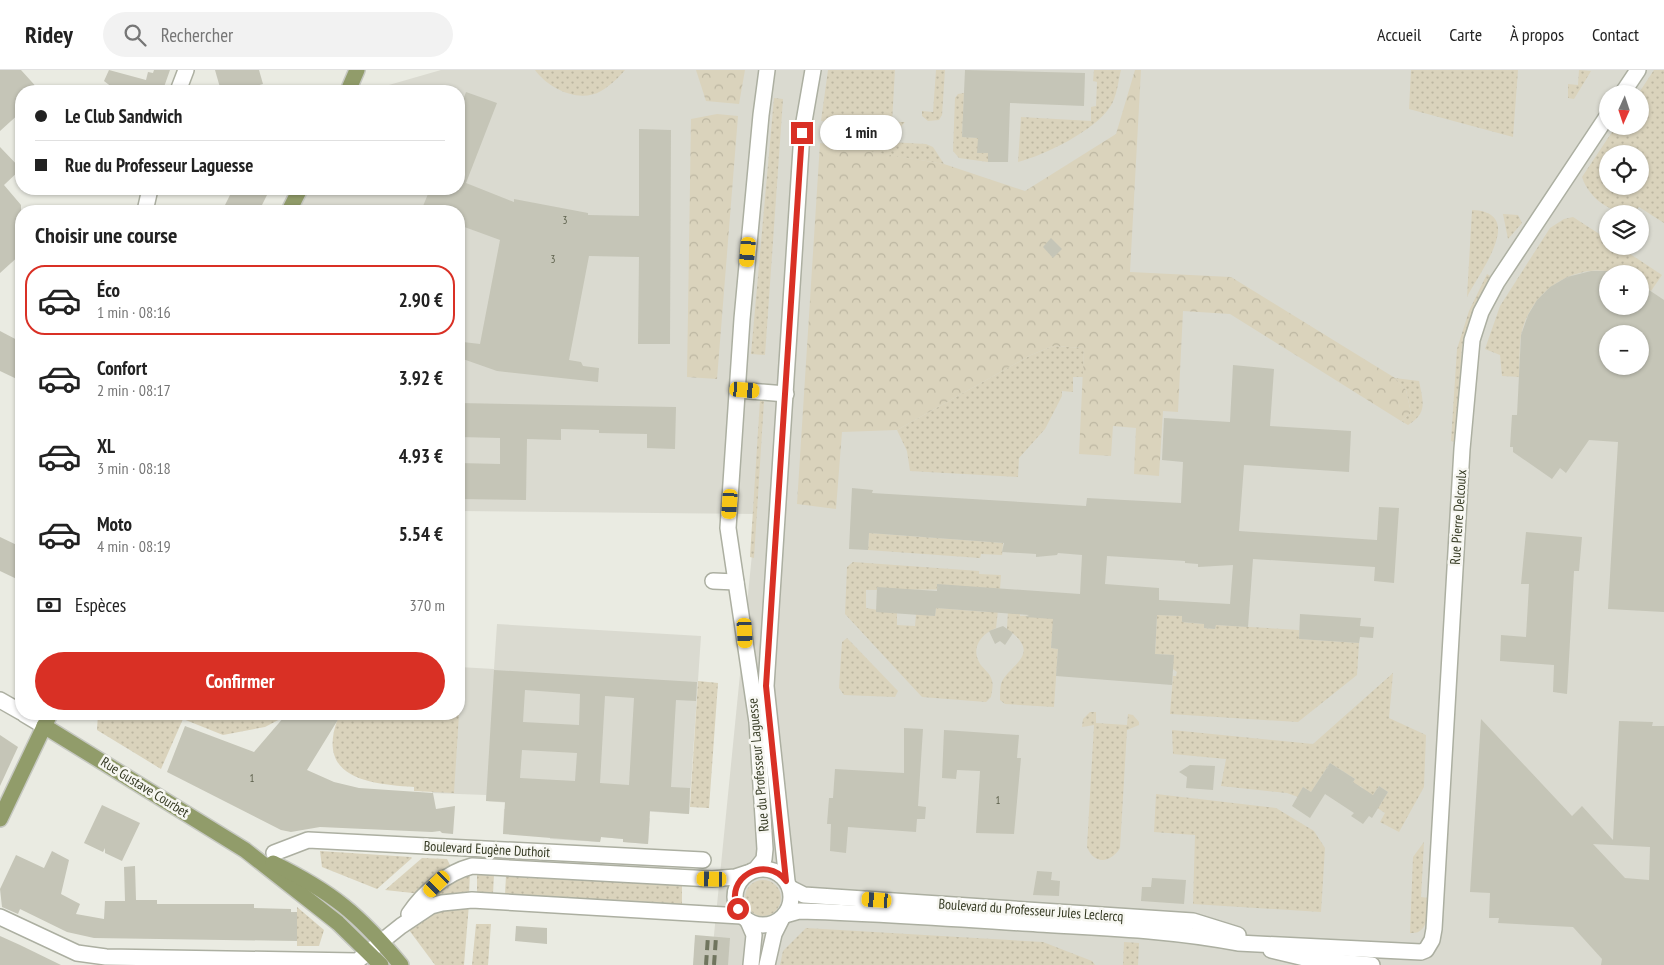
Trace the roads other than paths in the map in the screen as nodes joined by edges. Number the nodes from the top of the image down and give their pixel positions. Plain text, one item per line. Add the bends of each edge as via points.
1 (186, 70) edge
2 (357, 70) edge
3 (767, 70) edge
4 (813, 70) edge
5 (1638, 70) edge
6 (180, 85) edge
7 (351, 85) edge
8 (1628, 85) edge
9 (1599, 129) edge
10 (738, 390) junction
11 (786, 394) junction
12 (713, 581) dead end
13 (736, 582) junction
14 (0, 700) edge
15 (15, 708) edge
16 (47, 720) edge
17 (0, 819) edge
18 (245, 850) junction
19 (274, 853) dead end
20 (703, 860) dead end
21 (752, 871) junction
22 (788, 885) junction
23 (783, 916) junction
24 (0, 917) edge
25 (745, 918) junction
26 (401, 926) junction
27 (382, 942) junction
28 (1246, 943) junction
29 (1271, 943) junction
30 (370, 952) junction
31 (1421, 952) joint
32 (75, 959) edge
33 (357, 963) edge
34 (381, 965) edge
35 (401, 965) edge
36 (751, 965) edge
37 (767, 965) edge
38 (1372, 965) edge

1 - 6 street
2 - 7 main road
3 - 10 street, Rue du Professeur Laguesse
4 - 11 street, Rue du Professeur Laguesse via 802,128
5 - 8 street
9 - 31 street, Rue Pierre Delcoulx via 1497,282 1481,312 1472,340 1463,439 1433,935 1429,948
10 - 11 street
10 - 13 street, Rue du Professeur Laguesse via 728,528
11 - 22 street, Rue du Professeur Laguesse via 766,686
12 - 13 street
13 - 21 street, Rue du Professeur Laguesse via 757,722 765,849 764,859
14 - 15 street
16 - 17 main road
16 - 18 main road, Rue Gustave Courbet
18 - 27 main road, Rue Gustave Courbet via 321,888 358,916
18 - 30 main road, Rue Gustave Courbet
19 - 20 street, Boulevard Eugène Duthoit via 308,840
21 - 22 street via 775,871
21 - 25 street via 737,885 734,895 736,906
21 - 26 street, Boulevard Eugène Duthoit via 722,879 702,879 472,866 449,875 437,884
22 - 23 street via 791,900
22 - 29 street, Boulevard du Professeur Jules Leclercq via 804,895 1193,921
23 - 25 street via 768,925
23 - 28 street, Boulevard du Professeur Jules Leclercq via 793,911 809,911 1066,925 1173,933
23 - 37 street via 774,934
24 - 32 street
25 - 26 street, Boulevard Eugène Duthoit via 472,900 431,906
25 - 36 street via 754,935
26 - 27 street, Boulevard Eugène Duthoit
27 - 30 street, Boulevard Eugène Duthoit
27 - 35 main road, Rue Gustave Courbet
28 - 29 street, Boulevard du Professeur Jules Leclercq
28 - 38 street, Boulevard du Professeur Jules Leclercq via 1313,960
29 - 31 street, Boulevard du Professeur Jules Leclercq
30 - 33 street, Boulevard Eugène Duthoit
30 - 34 main road, Rue Gustave Courbet
32 - 33 street

